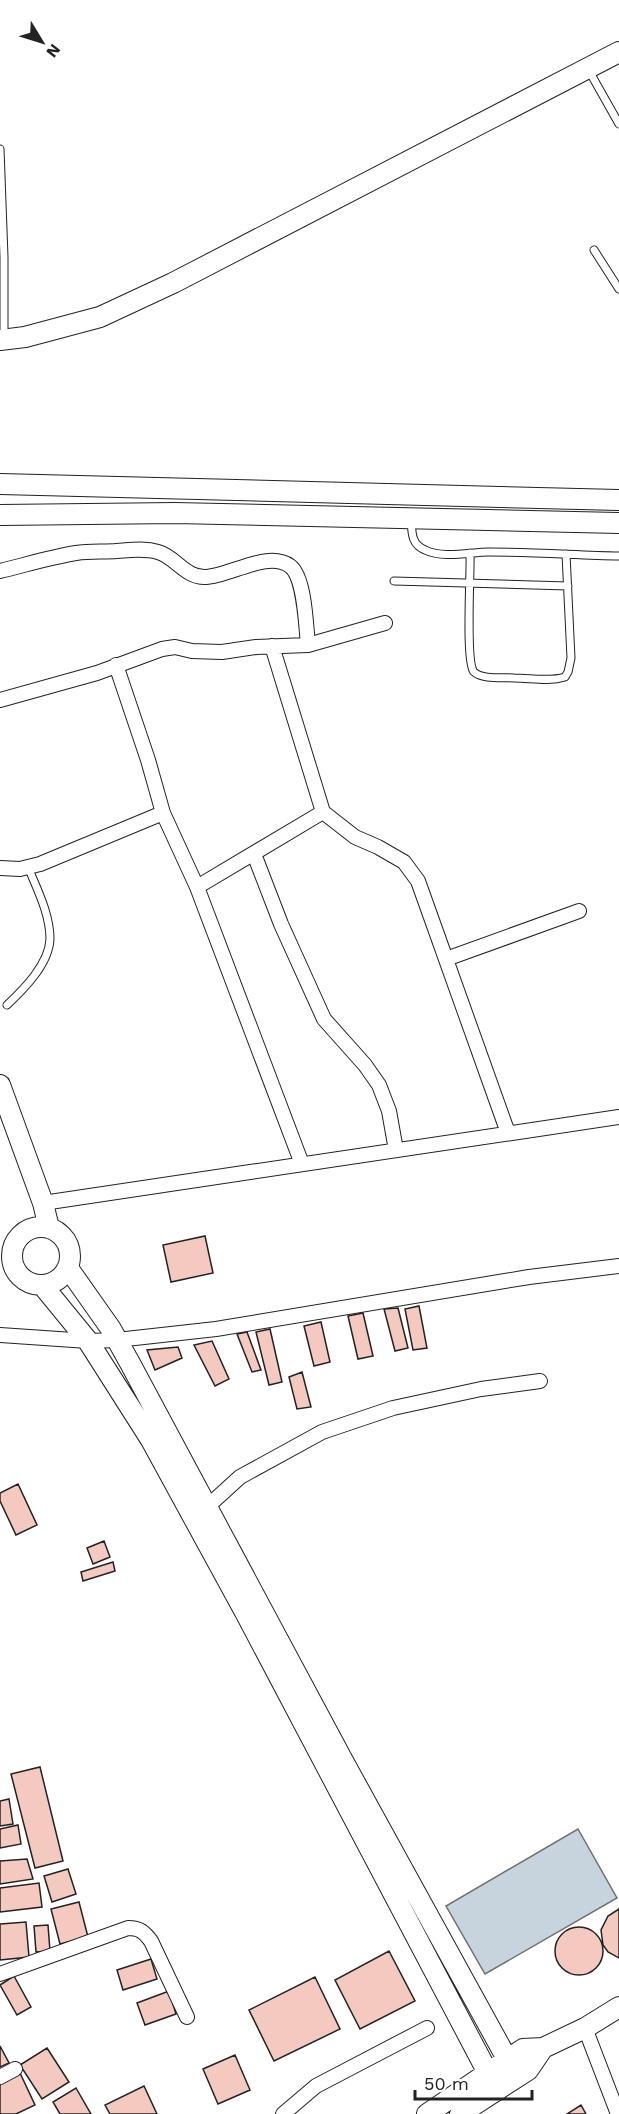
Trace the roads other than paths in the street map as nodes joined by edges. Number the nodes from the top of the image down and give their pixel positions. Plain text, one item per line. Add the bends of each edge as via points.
1 (619, 52) edge
2 (588, 68) junction
3 (619, 124) edge
4 (0, 149) edge
5 (594, 250) dead end
6 (619, 289) edge
7 (2, 340) edge
8 (0, 484) edge
9 (619, 500) edge
10 (0, 515) edge
11 (411, 518) junction
12 (619, 523) edge
13 (470, 553) junction
14 (566, 554) junction
15 (619, 556) edge
16 (0, 571) edge
17 (394, 581) dead end
18 (471, 582) junction
19 (568, 586) junction
20 (385, 623) dead end
21 (309, 645) junction
22 (272, 646) junction
23 (116, 665) junction
24 (0, 700) edge
25 (323, 812) junction
26 (163, 813) junction
27 (254, 854) junction
28 (28, 867) junction
29 (0, 868) edge
30 (197, 887) junction
31 (579, 911) dead end
32 (446, 959) junction
33 (7, 1005) dead end
34 (0, 1085) edge
35 (619, 1117) edge
36 (508, 1133) junction
37 (396, 1150) junction
38 (302, 1164) junction
39 (43, 1203) junction
40 (49, 1228) junction
41 (7, 1243) edge
42 (7, 1266) edge
43 (619, 1266) edge
44 (68, 1268) junction
45 (43, 1286) junction
46 (0, 1335) edge
47 (117, 1340) junction
48 (88, 1341) junction
49 (540, 1381) dead end
50 (207, 1507) junction
51 (311, 1719) junction
52 (0, 1974) edge
53 (619, 2007) edge
54 (187, 2017) dead end
55 (427, 2028) dead end
56 (585, 2028) junction
57 (15, 2069) dead end
58 (512, 2069) junction
59 (0, 2077) edge
60 (493, 2081) junction
61 (283, 2114) edge
62 (427, 2114) edge
63 (460, 2114) edge
64 (618, 2114) edge

1 - 2 street
2 - 3 lane
2 - 7 street via 163,288 100,317
4 - 7 lane
5 - 6 lane
8 - 9 street
10 - 11 street via 175,513
11 - 12 street
11 - 13 lane via 412,537 425,550 436,554
13 - 14 lane
13 - 18 lane
14 - 15 lane
14 - 19 lane
16 - 21 street via 76,553 141,549 159,552 185,571 207,577 268,561 281,562 296,572
17 - 18 lane
18 - 19 lane
18 - 19 lane via 472,670 483,676 541,679 559,679 568,672
20 - 21 street
21 - 22 street
22 - 23 street via 222,652 162,648
22 - 25 street
23 - 24 street
23 - 26 street
25 - 27 street
25 - 32 street via 355,837 404,862 418,881
26 - 28 street
26 - 30 street
27 - 30 street
27 - 37 street via 324,1019 380,1085
28 - 29 street
28 - 33 lane via 45,908 50,940 43,962 28,985
30 - 38 street
31 - 32 street
32 - 36 street
34 - 39 street
35 - 36 street
36 - 37 street
37 - 38 street
38 - 39 street
39 - 40 street
40 - 41 street via 24,1232
40 - 44 street via 65,1239 69,1248
41 - 42 street via 11,1260
42 - 45 street via 22,1279
43 - 47 street via 529,1277 216,1329
44 - 45 street via 57,1281
44 - 47 street
45 - 48 street
46 - 48 street
47 - 48 street
47 - 50 street
48 - 51 street via 150,1440
49 - 50 street via 393,1408 322,1432 240,1477
50 - 51 street
51 - 58 street via 342,1760
51 - 60 street via 332,1778
52 - 54 street via 137,1928 151,1941
53 - 56 street
55 - 61 street via 316,2086
56 - 58 street via 543,2048 528,2070
56 - 64 street
57 - 59 street
58 - 60 street
60 - 62 street
60 - 63 street

